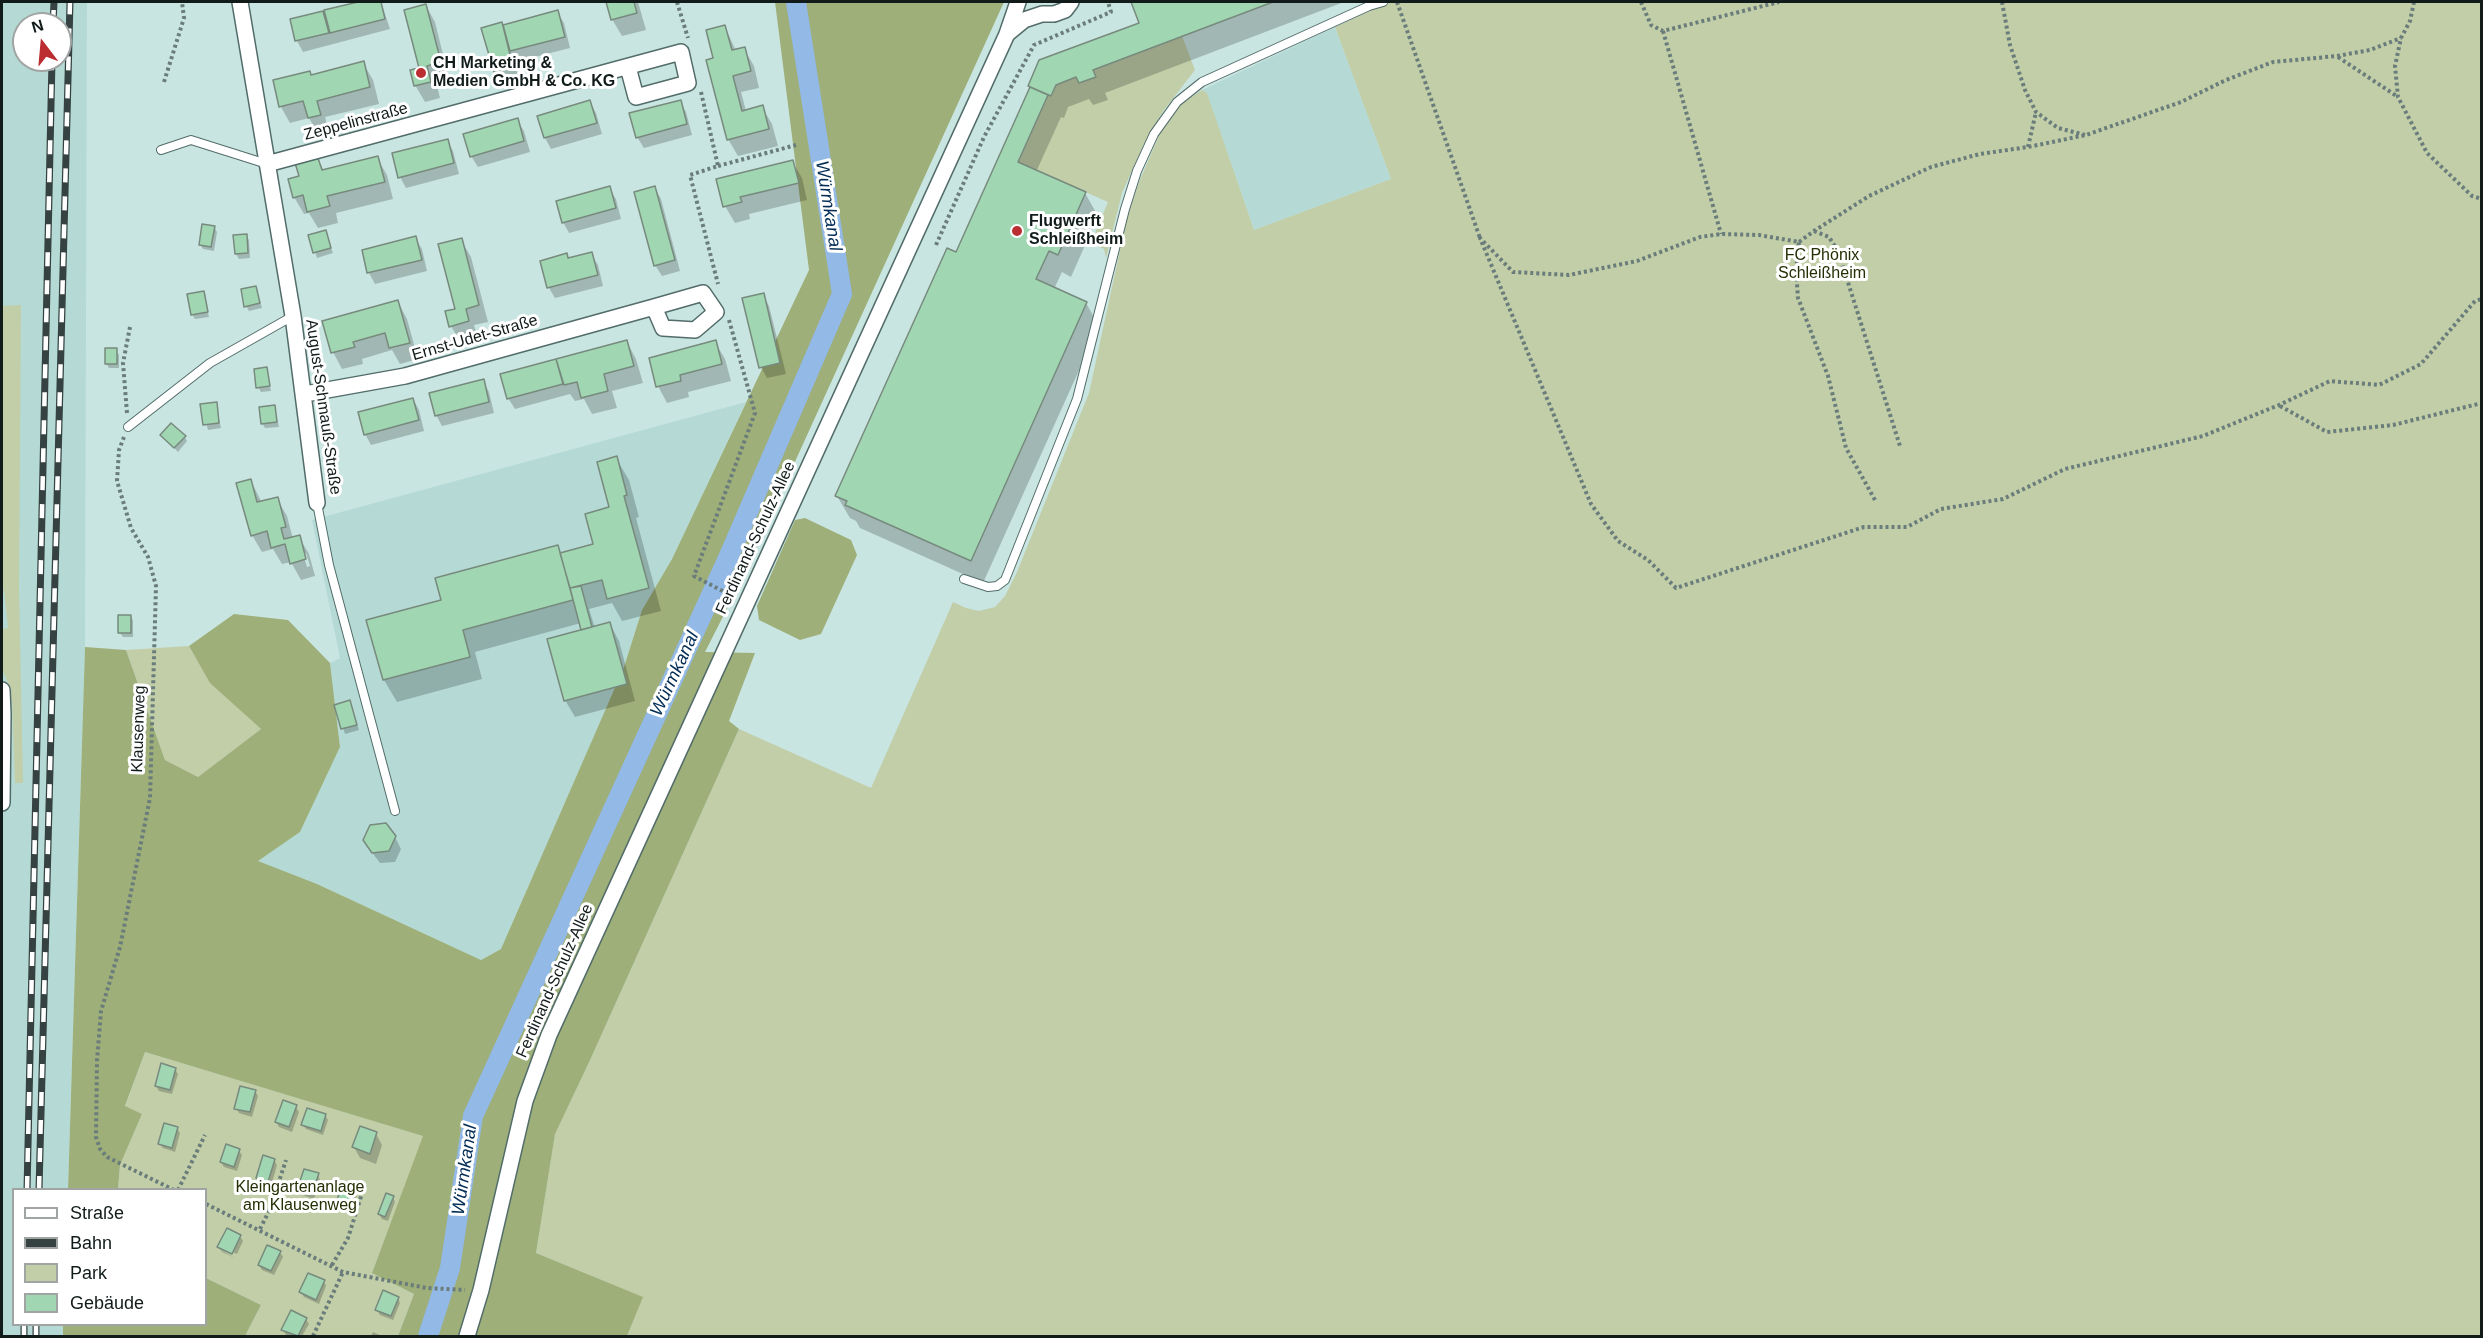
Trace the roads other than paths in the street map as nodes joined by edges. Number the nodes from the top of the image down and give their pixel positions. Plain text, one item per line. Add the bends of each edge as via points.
1 (240, 2) edge
2 (1018, 2) edge
3 (1071, 2) edge
4 (1383, 2) edge
5 (1007, 34) junction
6 (628, 67) dead end
7 (161, 150) dead end
8 (267, 164) junction
9 (654, 307) dead end
10 (293, 316) junction
11 (304, 394) junction
12 (128, 427) road end
13 (317, 503) joint
14 (963, 579) dead end
15 (2, 690) edge
16 (2, 803) edge
17 (395, 811) dead end
18 (467, 1336) edge

1 - 8 street, August-Schmauß-Straße
2 - 5 street, Ferdinand-Schulz-Allee
3 - 5 street via 1065,10 1024,20
4 - 14 lane via 1202,82 1172,109 1154,134 1137,171 1077,399 1005,580 988,587
5 - 18 street, Ferdinand-Schulz-Allee via 549,1035 525,1101
6 - 8 street, Zeppelinstraße
7 - 8 lane via 191,140
8 - 10 street, August-Schmauß-Straße
9 - 11 street, Ernst-Udet-Straße via 405,376
10 - 11 street, August-Schmauß-Straße
10 - 12 lane via 210,363
11 - 13 street, August-Schmauß-Straße
13 - 17 lane, August-Schmauß-Straße via 329,565
15 - 16 street

